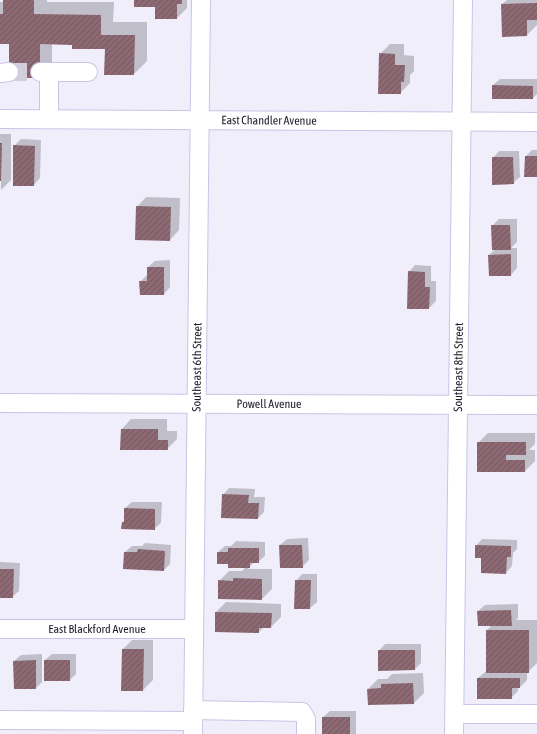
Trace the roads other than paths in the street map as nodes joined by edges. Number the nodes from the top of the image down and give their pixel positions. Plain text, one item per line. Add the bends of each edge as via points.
1 (201, 0) edge
2 (463, 0) edge
3 (88, 72) dead end
4 (0, 118) edge
5 (49, 119) junction
6 (200, 120) junction
7 (462, 122) junction
8 (537, 122) edge
9 (0, 403) edge
10 (197, 404) junction
11 (457, 404) junction
12 (537, 405) edge
13 (0, 628) edge
14 (194, 628) junction
15 (455, 714) junction
16 (537, 714) edge
17 (0, 720) edge
18 (193, 722) edge
19 (306, 734) edge
20 (454, 734) edge

1 - 6 street, Southeast 6th Street
2 - 7 street, Southeast 8th Street
3 - 5 street via 44,72
4 - 5 street, East Chandler Avenue
5 - 6 street, East Chandler Avenue
6 - 7 street, East Chandler Avenue
6 - 10 street, Southeast 6th Street
7 - 8 street, East Chandler Avenue
7 - 11 street, Southeast 8th Street
9 - 10 street, Powell Avenue
10 - 11 street, Powell Avenue
10 - 14 street, Southeast 6th Street
11 - 12 street, Powell Avenue
11 - 15 street, Southeast 8th Street
13 - 14 street, East Blackford Avenue
14 - 18 street, Southeast 6th Street
15 - 16 street
15 - 20 street, Southeast 8th Street
17 - 18 street
18 - 19 street via 302,712 306,719

